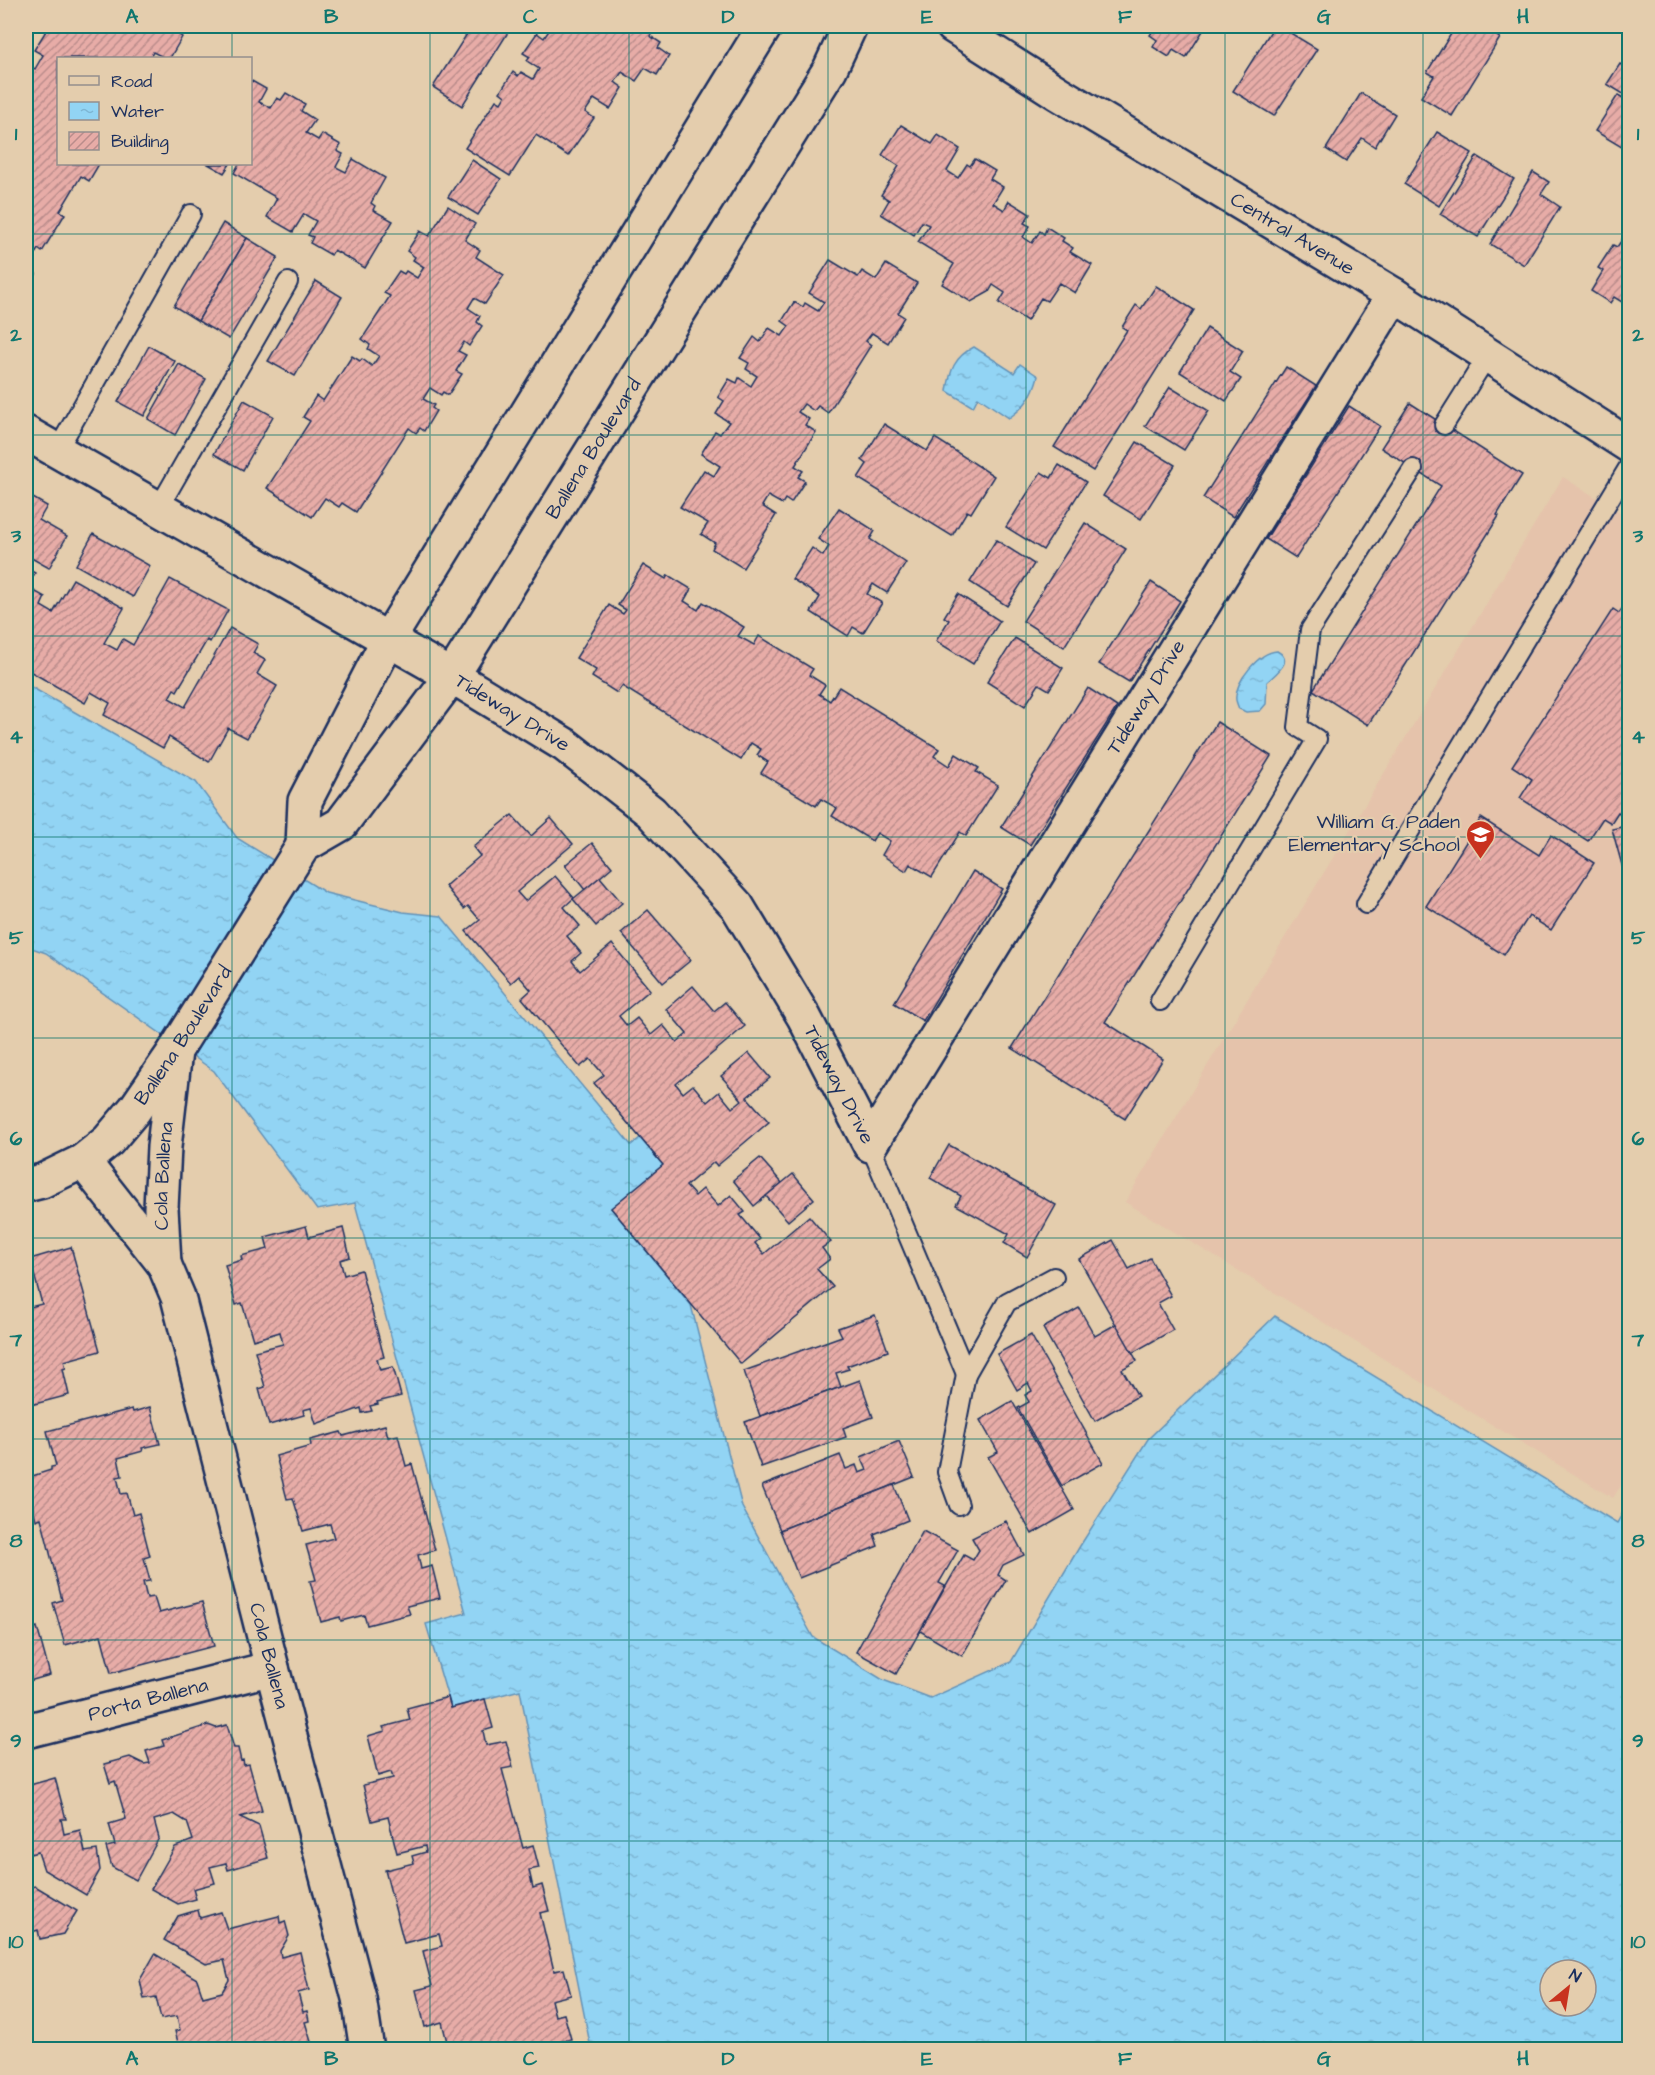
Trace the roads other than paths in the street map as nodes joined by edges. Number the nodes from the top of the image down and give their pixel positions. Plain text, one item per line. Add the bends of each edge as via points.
1 (765, 26) edge
2 (850, 26) edge
3 (953, 26) edge
4 (191, 214) dead end
5 (288, 282) dead end
6 (1394, 295) junction
7 (1488, 355) junction
8 (1444, 425) dead end
9 (26, 433) edge
10 (1629, 446) edge
11 (57, 451) junction
12 (1629, 465) edge
13 (1413, 469) dead end
14 (158, 509) junction
15 (388, 640) junction
16 (452, 676) junction
17 (303, 846) junction
18 (1366, 904) dead end
19 (1160, 1000) dead end
20 (175, 1051) junction
21 (870, 1145) junction
22 (83, 1161) junction
23 (26, 1185) edge
24 (164, 1264) junction
25 (1054, 1276) dead end
26 (966, 1374) junction
27 (958, 1505) dead end
28 (272, 1668) junction
29 (26, 1731) edge
30 (367, 2049) edge

1 - 15 street
2 - 16 street, Ballena Boulevard via 830,69
3 - 6 street, Central Avenue
4 - 11 lane
5 - 14 lane
6 - 7 street, Central Avenue
6 - 21 street, Tideway Drive
7 - 8 lane
7 - 10 street, Central Avenue
9 - 11 street, Tideway Drive
11 - 14 street, Tideway Drive
12 - 18 lane
13 - 19 lane via 1310,630 1298,727 1317,740
14 - 15 street, Tideway Drive
15 - 16 street, Tideway Drive
15 - 17 street via 304,801
16 - 17 street, Ballena Boulevard via 341,824
16 - 21 street, Tideway Drive via 565,745 651,812 737,906 804,1017
17 - 20 street, Ballena Boulevard
20 - 22 street, Ballena Boulevard via 135,1110 108,1141
20 - 24 street, Cola Ballena via 161,1208
21 - 26 lane
22 - 23 street, Ballena Boulevard
22 - 24 street, Cola Ballena
24 - 28 street, Cola Ballena via 178,1297
25 - 26 lane via 1007,1302
26 - 27 lane via 947,1472
28 - 29 street, Porta Ballena
28 - 30 street, Cola Ballena via 359,1998

